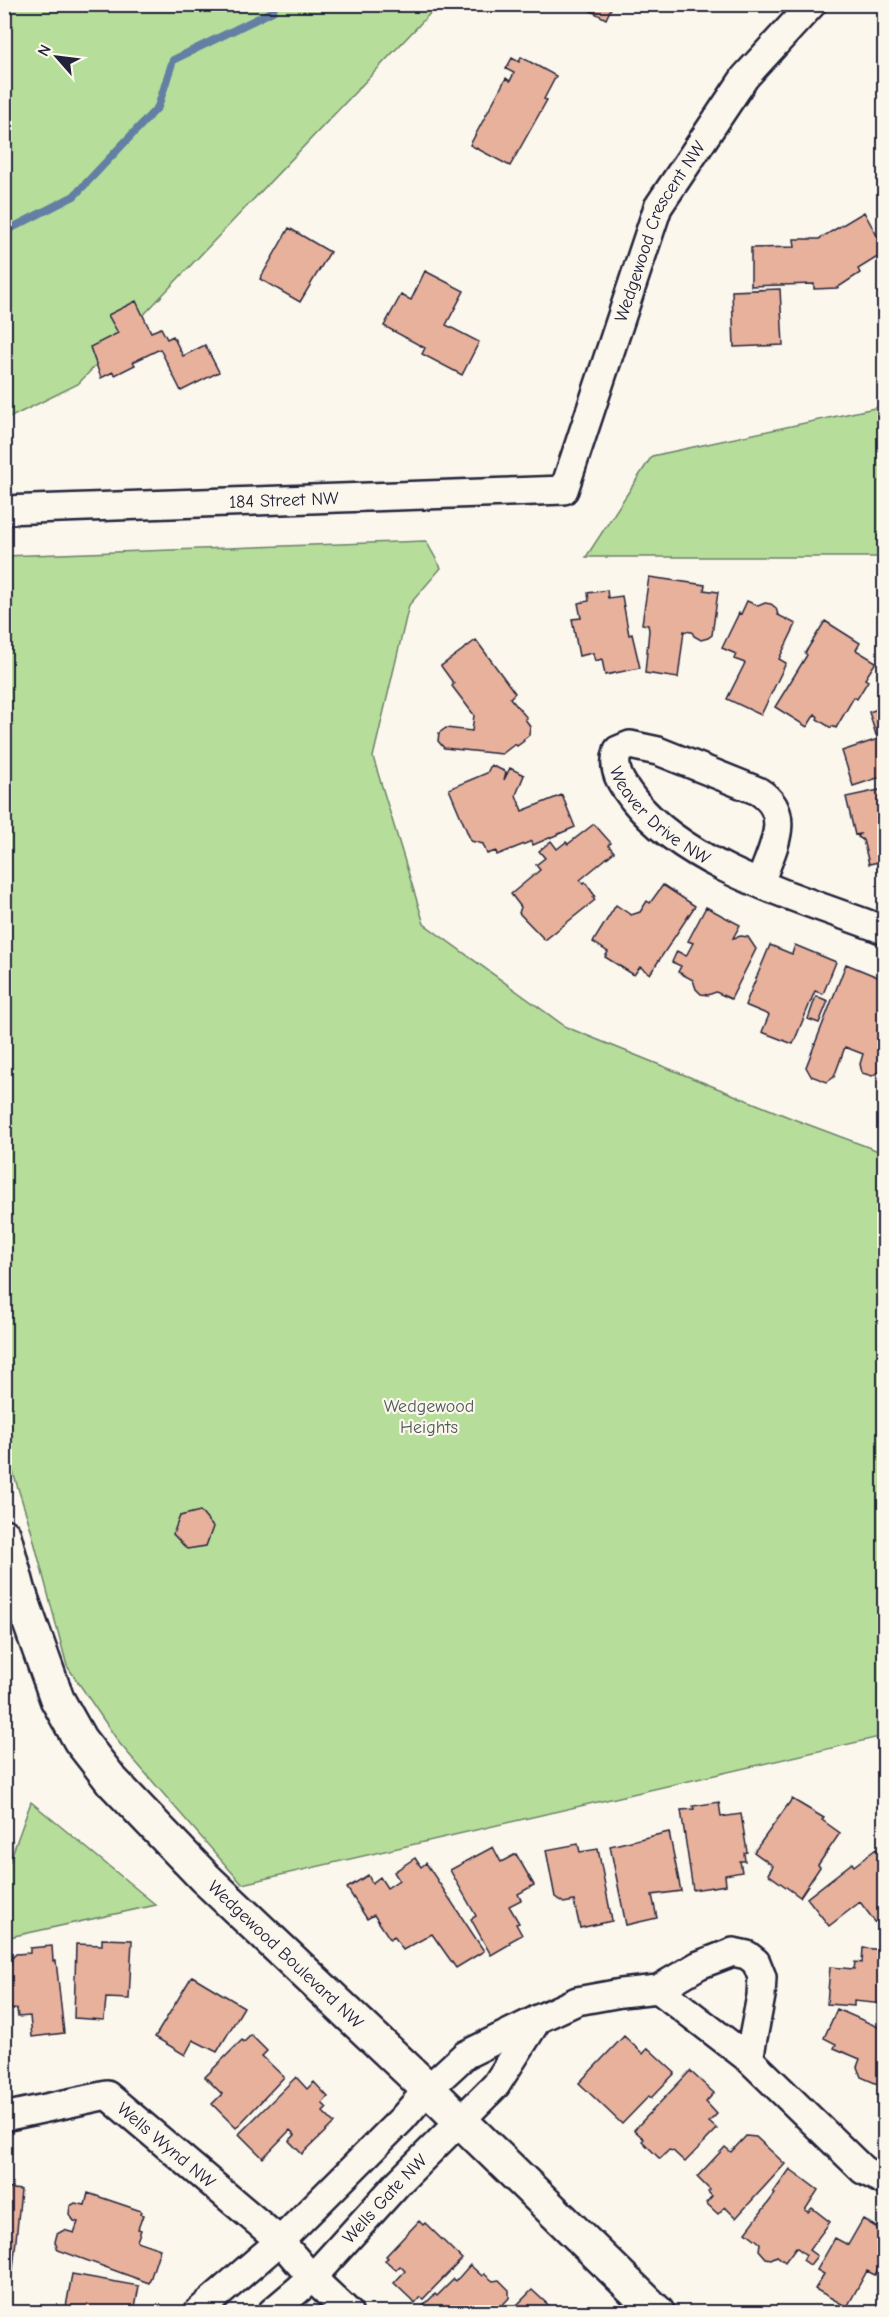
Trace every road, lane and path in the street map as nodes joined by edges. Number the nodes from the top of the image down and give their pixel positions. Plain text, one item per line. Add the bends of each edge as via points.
1 (812, 4) edge
2 (564, 490) joint
3 (4, 510) edge
4 (760, 883) junction
5 (885, 930) edge
6 (4, 1536) edge
7 (658, 1989) junction
8 (538, 2019) junction
9 (749, 2059) junction
10 (428, 2089) junction
11 (4, 2117) edge
12 (460, 2121) junction
13 (885, 2181) edge
14 (280, 2241) junction
15 (312, 2278) junction
16 (198, 2313) edge
17 (272, 2313) edge
18 (348, 2313) edge
19 (657, 2313) edge

1 - 2 street, Wedgewood Crescent NW via 745,77 658,207
2 - 3 street, 184 Street NW
4 - 4 street, Weaver Drive NW via 780,823 770,798 658,751 630,745 618,750 616,772 623,786 663,831 718,865
4 - 5 street, Weaver Drive NW
6 - 10 street, Wedgewood Boulevard NW via 57,1699 80,1740 205,1878
7 - 8 street via 577,2001
7 - 9 street
7 - 9 street via 726,1953 747,1956 756,1962 762,1977 761,1996
8 - 10 street via 465,2055
8 - 12 street, Wells Gate NW via 496,2085
9 - 13 street via 862,2170
10 - 12 street, Wedgewood Boulevard NW
10 - 14 street
11 - 14 street, Wells Wynd NW via 107,2095
12 - 15 street, Wells Gate NW
12 - 19 street, Wedgewood Boulevard NW
14 - 15 street, Wells Wynd NW
14 - 16 street
15 - 17 street
15 - 18 street, Wells Wynd NW

